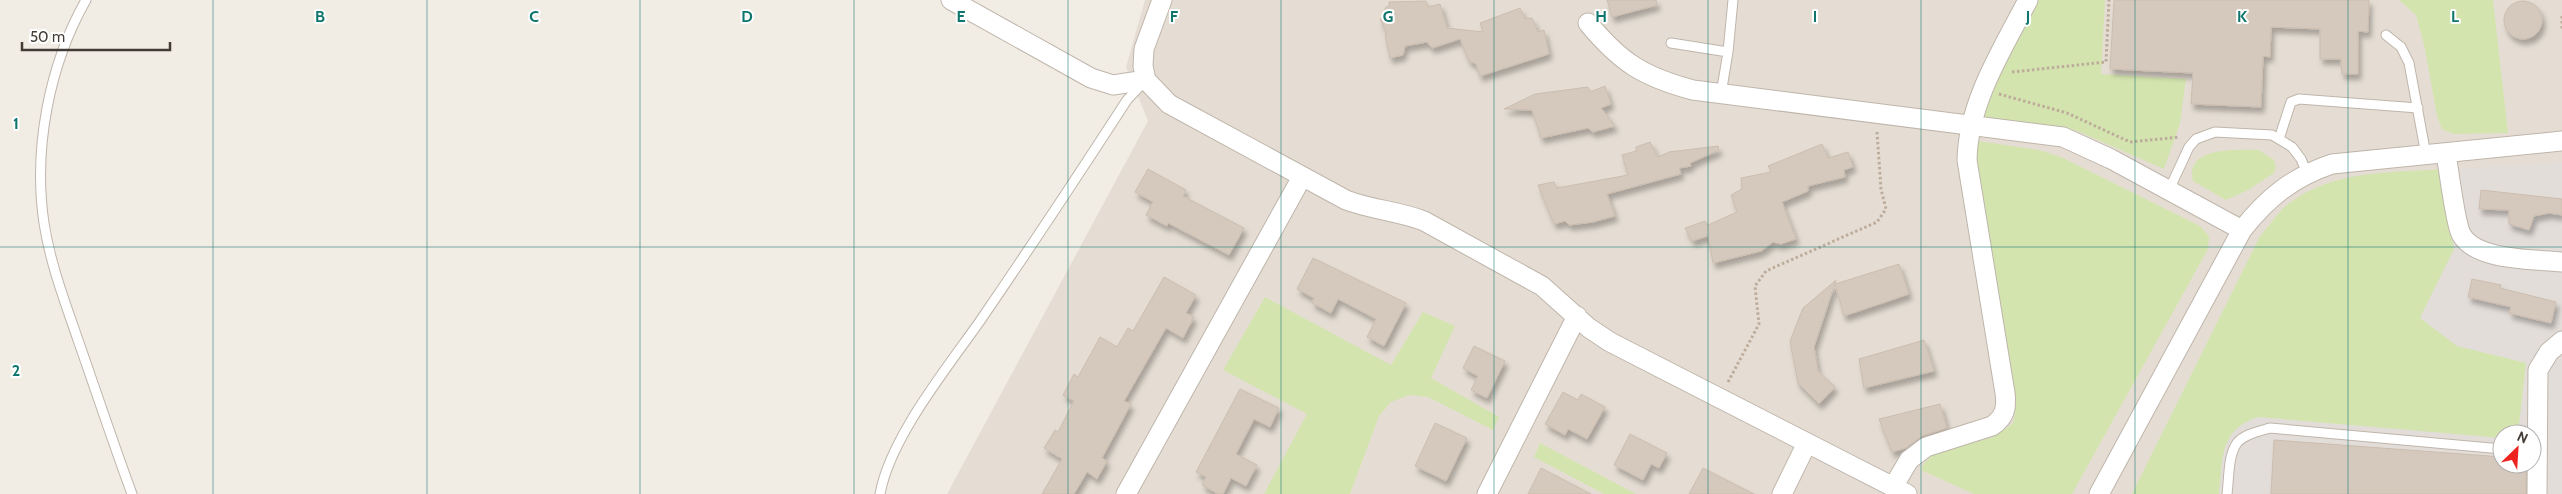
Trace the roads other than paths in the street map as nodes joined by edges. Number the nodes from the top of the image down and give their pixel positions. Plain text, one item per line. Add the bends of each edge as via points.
1 (86, 0) edge
2 (950, 0) edge
3 (1162, 0) edge
4 (1734, 0) edge
5 (2028, 0) edge
6 (1588, 23) dead end
7 (2386, 35) dead end
8 (1671, 43) dead end
9 (1728, 52) junction
10 (1146, 80) junction
11 (1722, 94) junction
12 (2418, 108) junction
13 (1970, 125) junction
14 (2279, 139) junction
15 (2562, 141) edge
16 (2446, 154) junction
17 (2426, 155) junction
18 (2306, 173) junction
19 (1302, 176) junction
20 (2169, 190) junction
21 (2242, 230) junction
22 (2562, 262) edge
23 (1577, 316) junction
24 (2562, 341) edge
25 (2536, 424) edge
26 (1807, 443) junction
27 (2492, 448) edge
28 (2536, 474) edge
29 (1900, 490) edge
30 (2101, 491) edge
31 (132, 494) edge
32 (880, 494) edge
33 (1126, 494) edge
34 (1487, 494) edge
35 (1782, 494) edge
36 (2227, 494) edge
37 (2537, 494) edge

1 - 31 lane via 60,54 48,105 42,172 44,223 56,274
2 - 10 street via 1091,78 1113,85
3 - 10 street via 1144,50
4 - 9 lane
5 - 13 street via 1987,82
6 - 11 street via 1619,56 1661,82
7 - 12 lane via 2401,47 2409,63
8 - 9 lane
9 - 11 lane
10 - 19 street via 1169,104
10 - 32 lane via 1127,100 981,320 927,395 904,435 882,482
11 - 13 street
12 - 14 lane via 2299,98 2292,102
12 - 17 lane
13 - 20 street via 2063,137
13 - 29 street via 1967,160 2006,393 2005,412 1992,426 1916,453
14 - 18 lane via 2292,147
14 - 20 lane via 2215,132 2205,134 2189,147
15 - 16 street
16 - 17 street
16 - 22 street via 2460,234 2470,245 2482,253
17 - 18 street via 2332,164
18 - 21 street via 2272,196
19 - 23 street via 1360,206 1404,213 1424,221 1542,286
19 - 33 street
20 - 21 street
21 - 30 street
23 - 26 street via 1610,342
23 - 34 street
24 - 25 street via 2549,352 2538,370
26 - 29 street
26 - 35 street
27 - 36 lane via 2270,428 2250,434 2238,443
28 - 37 street

